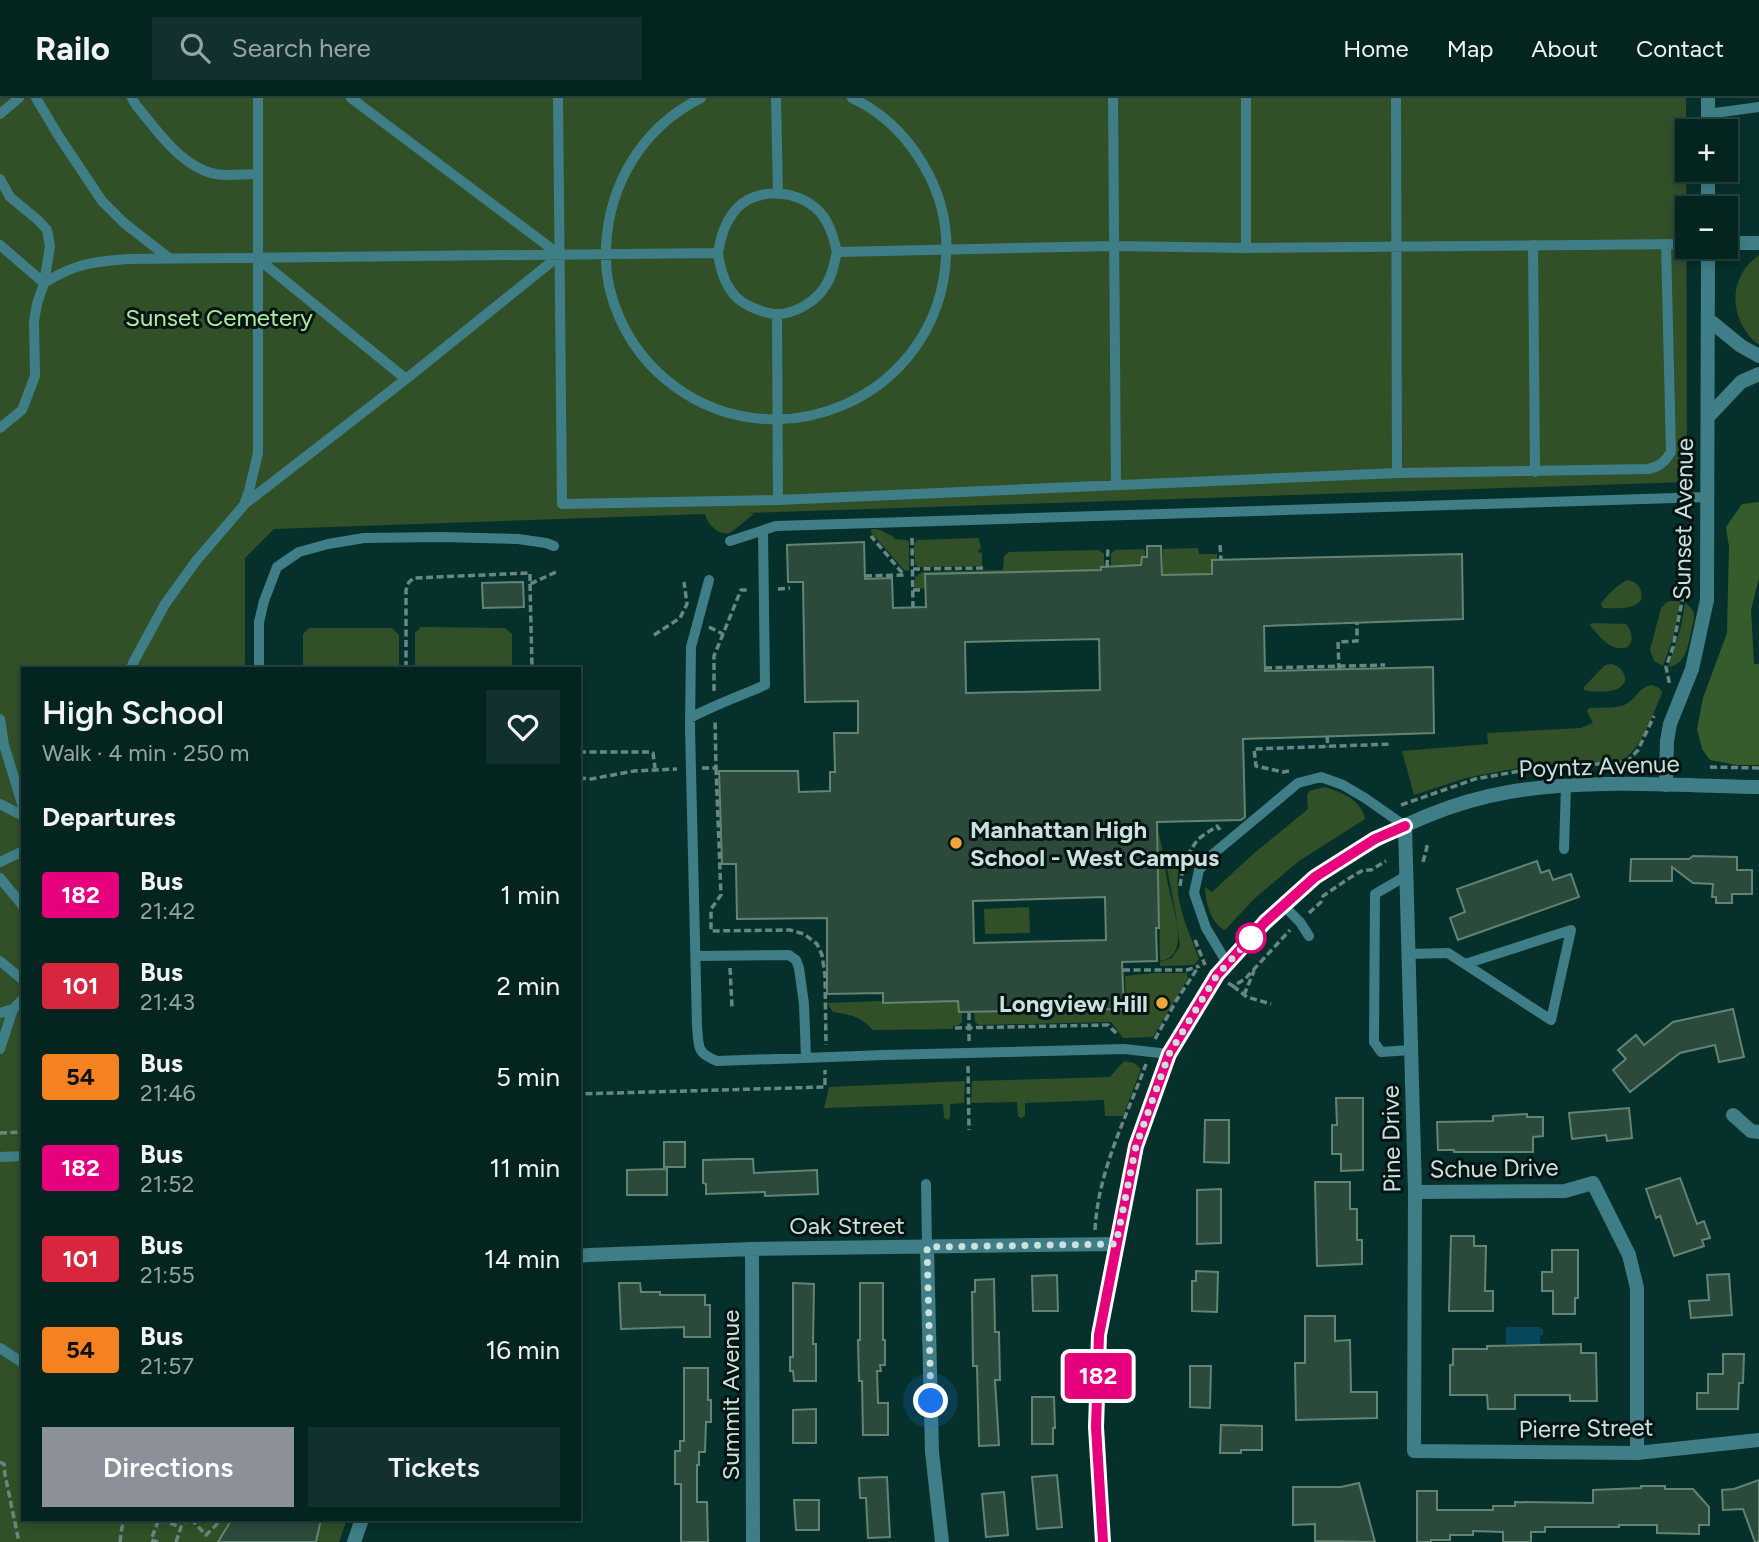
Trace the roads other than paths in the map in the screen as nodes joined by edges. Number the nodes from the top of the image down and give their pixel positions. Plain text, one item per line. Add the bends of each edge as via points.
1 (19, 98) edge
2 (36, 98) edge
3 (132, 98) edge
4 (258, 98) edge
5 (351, 98) edge
6 (558, 98) edge
7 (701, 98) edge
8 (776, 98) edge
9 (852, 98) edge
10 (1113, 98) edge
11 (1246, 98) edge
12 (1396, 98) edge
13 (1708, 98) edge
14 (1759, 107) edge
15 (0, 114) edge
16 (1708, 114) junction
17 (1708, 119) edge
18 (258, 174) junction
19 (0, 179) edge
20 (778, 194) junction
21 (1738, 243) edge
22 (1759, 243) edge
23 (1666, 244) junction
24 (1675, 244) edge
25 (0, 245) edge
26 (1534, 245) junction
27 (1114, 246) junction
28 (1396, 246) junction
29 (947, 248) junction
30 (1246, 248) junction
31 (836, 252) junction
32 (718, 253) junction
33 (560, 255) junction
34 (606, 255) junction
35 (169, 258) junction
36 (257, 258) junction
37 (1708, 259) edge
38 (44, 283) junction
39 (776, 314) junction
40 (1709, 320) junction
41 (1759, 356) edge
42 (1759, 373) edge
43 (407, 379) junction
44 (1708, 417) junction
45 (778, 420) junction
46 (0, 428) edge
47 (1535, 472) junction
48 (1396, 473) junction
49 (1116, 484) junction
50 (1707, 497) junction
51 (778, 500) junction
52 (244, 505) junction
53 (760, 531) junction
54 (730, 541) dead end
55 (554, 546) dead end
56 (709, 580) dead end
57 (132, 667) edge
58 (259, 667) edge
59 (690, 718) junction
60 (0, 719) edge
61 (2, 745) edge
62 (1666, 785) junction
63 (1566, 786) junction
64 (1759, 787) edge
65 (21, 801) edge
66 (0, 804) edge
67 (21, 815) edge
68 (1405, 826) junction
69 (1564, 849) dead end
70 (21, 852) edge
71 (0, 862) edge
72 (1406, 876) junction
73 (0, 878) edge
74 (21, 904) edge
75 (1284, 906) junction
76 (1309, 936) dead end
77 (1409, 954) junction
78 (696, 956) junction
79 (0, 961) edge
80 (1227, 963) junction
81 (1465, 964) junction
82 (21, 978) edge
83 (21, 1001) edge
84 (13, 1009) junction
85 (0, 1013) edge
86 (0, 1049) edge
87 (1411, 1050) junction
88 (1169, 1054) junction
89 (806, 1058) junction
90 (1733, 1115) dead end
91 (1759, 1132) edge
92 (21, 1156) edge
93 (0, 1157) edge
94 (926, 1184) dead end
95 (1415, 1192) junction
96 (1116, 1244) junction
97 (927, 1247) junction
98 (752, 1249) junction
99 (581, 1256) edge
100 (0, 1348) edge
101 (21, 1362) edge
102 (1759, 1440) edge
103 (1414, 1451) joint
104 (1637, 1453) junction
105 (361, 1521) edge
106 (354, 1542) edge
107 (753, 1542) edge
108 (942, 1542) edge
109 (1103, 1542) edge

1 - 15 lane
2 - 35 lane via 102,201
3 - 18 lane via 167,143 197,167 225,175
4 - 18 lane
5 - 33 lane
6 - 33 lane
7 - 34 lane via 671,116 628,166 611,207
8 - 20 lane
9 - 29 lane via 896,129 924,164 941,205
10 - 27 lane
11 - 30 lane
12 - 28 lane
13 - 16 street
14 - 16 lane
16 - 17 street
18 - 36 lane
19 - 38 lane via 9,197 47,230 50,246
20 - 31 lane via 802,199 815,208 829,226
20 - 32 lane via 744,202 720,238
21 - 22 street
23 - 24 lane
23 - 26 lane
23 - 47 lane via 1671,452 1657,467 1648,469
25 - 38 lane
26 - 28 lane
26 - 47 lane
27 - 29 lane
27 - 30 lane
27 - 49 lane
28 - 30 lane
28 - 48 lane
29 - 31 lane
29 - 45 lane via 942,293 934,314 913,353 898,369 843,407
31 - 39 lane via 823,291 804,306
32 - 34 lane
32 - 39 lane via 720,271 736,298
33 - 34 lane
33 - 36 lane
33 - 43 lane
33 - 51 lane via 562,504
34 - 45 lane via 619,316 656,371 712,408
35 - 36 lane
35 - 38 lane via 90,262
36 - 43 lane
36 - 52 lane via 258,453
37 - 40 street, Sunset Avenue
38 - 46 lane via 33,321 35,376 22,410
39 - 45 lane
40 - 41 street
40 - 44 street, Sunset Avenue
42 - 44 street via 1741,382
43 - 52 lane
44 - 50 street, Sunset Avenue
45 - 51 lane
47 - 48 lane
48 - 49 lane
49 - 51 lane
50 - 53 lane via 776,526
50 - 62 street, Sunset Avenue via 1707,600 1692,669 1670,724
52 - 57 lane via 164,604
53 - 54 lane
53 - 59 lane via 765,685
55 - 58 lane via 518,539 364,538 299,552 278,568 264,601
56 - 59 lane via 691,647
59 - 78 lane
60 - 61 lane
61 - 65 lane
62 - 63 street, Poyntz Avenue
62 - 64 street, Poyntz Avenue
63 - 68 street, Poyntz Avenue via 1479,799
63 - 69 lane
66 - 67 lane
68 - 72 street, Pine Drive
68 - 75 street, Poyntz Avenue via 1315,877
68 - 80 lane via 1343,785 1321,777 1298,783 1199,870 1194,893 1206,928
70 - 71 lane
72 - 77 street, Pine Drive
72 - 87 lane via 1375,894 1374,1042 1381,1052
73 - 74 lane
75 - 76 lane
75 - 80 street, Poyntz Avenue
77 - 81 lane via 1448,953
77 - 87 street, Pine Drive
78 - 89 lane via 789,955 796,960
78 - 89 lane via 699,1047 705,1056 717,1061
79 - 82 lane
80 - 88 street, Poyntz Avenue
81 - 81 lane via 1551,1020 1571,930 1544,938
83 - 84 lane
84 - 85 lane
84 - 86 lane
87 - 95 street, Pine Drive
88 - 89 lane via 1124,1049
88 - 96 street, Poyntz Avenue via 1136,1146
90 - 91 street via 1751,1131
92 - 93 lane
94 - 97 lane
95 - 103 street, Pine Drive
95 - 104 street, Schue Drive via 1566,1191 1593,1183 1629,1255 1637,1289
96 - 97 street, Oak Street
96 - 109 street, Poyntz Avenue via 1099,1335 1096,1427
97 - 98 street, Oak Street
97 - 108 street via 932,1452
98 - 99 street, Oak Street
98 - 107 street, Summit Avenue
100 - 101 lane
102 - 104 street, Pierre Street
103 - 104 street, Pierre Street
105 - 106 street

